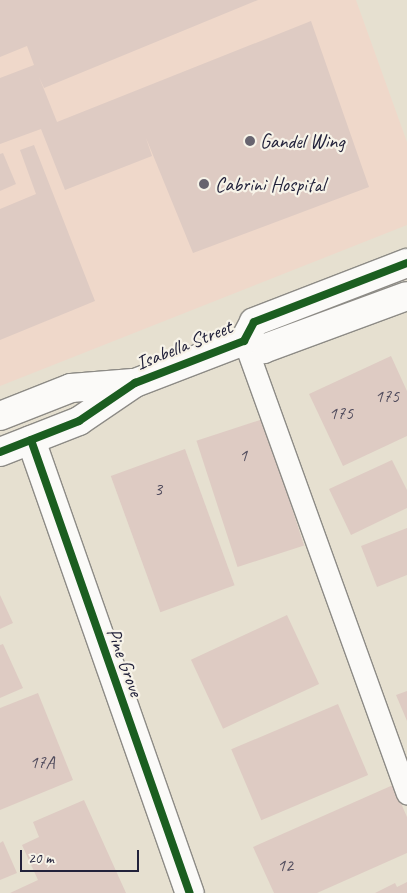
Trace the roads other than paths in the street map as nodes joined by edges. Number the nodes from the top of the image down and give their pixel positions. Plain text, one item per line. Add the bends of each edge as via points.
1 (407, 263) edge
2 (407, 296) edge
3 (244, 341) junction
4 (135, 383) junction
5 (0, 416) edge
6 (31, 440) junction
7 (0, 452) edge
8 (407, 794) edge
9 (190, 893) edge

1 - 3 street, Isabella Street via 254,322
2 - 3 street, Isabella Street via 263,349
3 - 4 street, Isabella Street
3 - 8 lane
4 - 5 street, Isabella Street via 71,388
4 - 6 street, Isabella Street via 79,421
6 - 7 street, Isabella Street
6 - 9 street, Pine Grove

